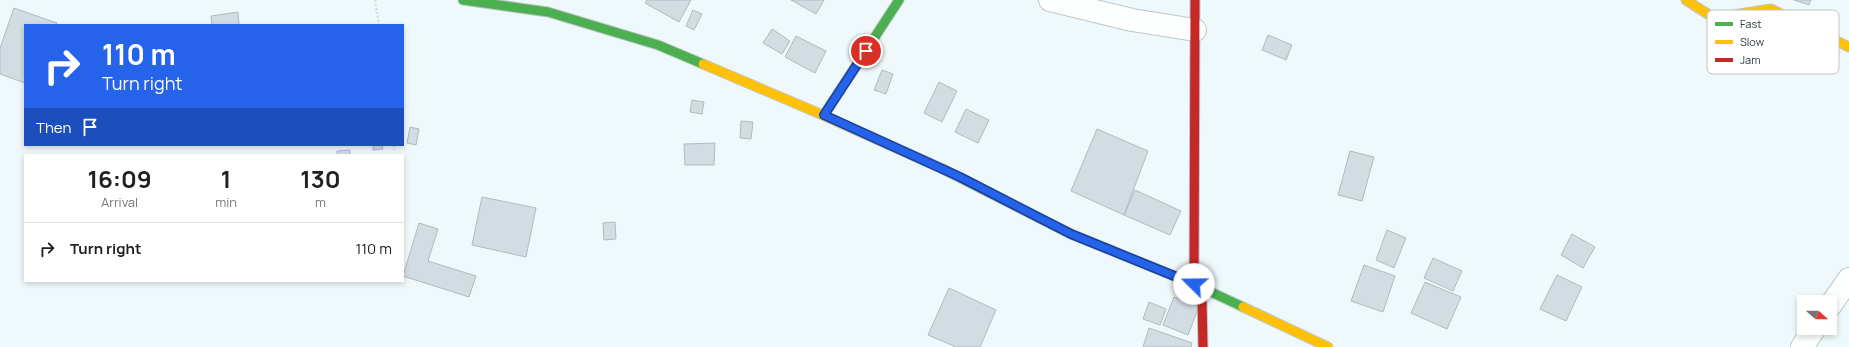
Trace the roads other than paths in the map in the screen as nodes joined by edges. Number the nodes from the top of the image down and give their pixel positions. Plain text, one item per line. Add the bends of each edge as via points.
1 (463, 0) edge
2 (899, 0) edge
3 (1050, 0) edge
4 (1195, 0) edge
5 (1686, 0) edge
6 (1707, 14) edge
7 (1195, 30) junction
8 (1839, 42) edge
9 (1849, 47) edge
10 (824, 115) junction
11 (1849, 279) edge
12 (1194, 284) junction
13 (1837, 296) edge
14 (1810, 335) edge
15 (1203, 347) edge
16 (1328, 347) edge
17 (1802, 347) edge

1 - 10 street via 548,12 658,45
2 - 10 street
3 - 7 street via 1132,20
4 - 7 street
5 - 6 street
7 - 12 street
8 - 9 street
10 - 12 street via 960,177 1071,234
11 - 13 street
12 - 15 street via 1202,299
12 - 16 street
14 - 17 street

